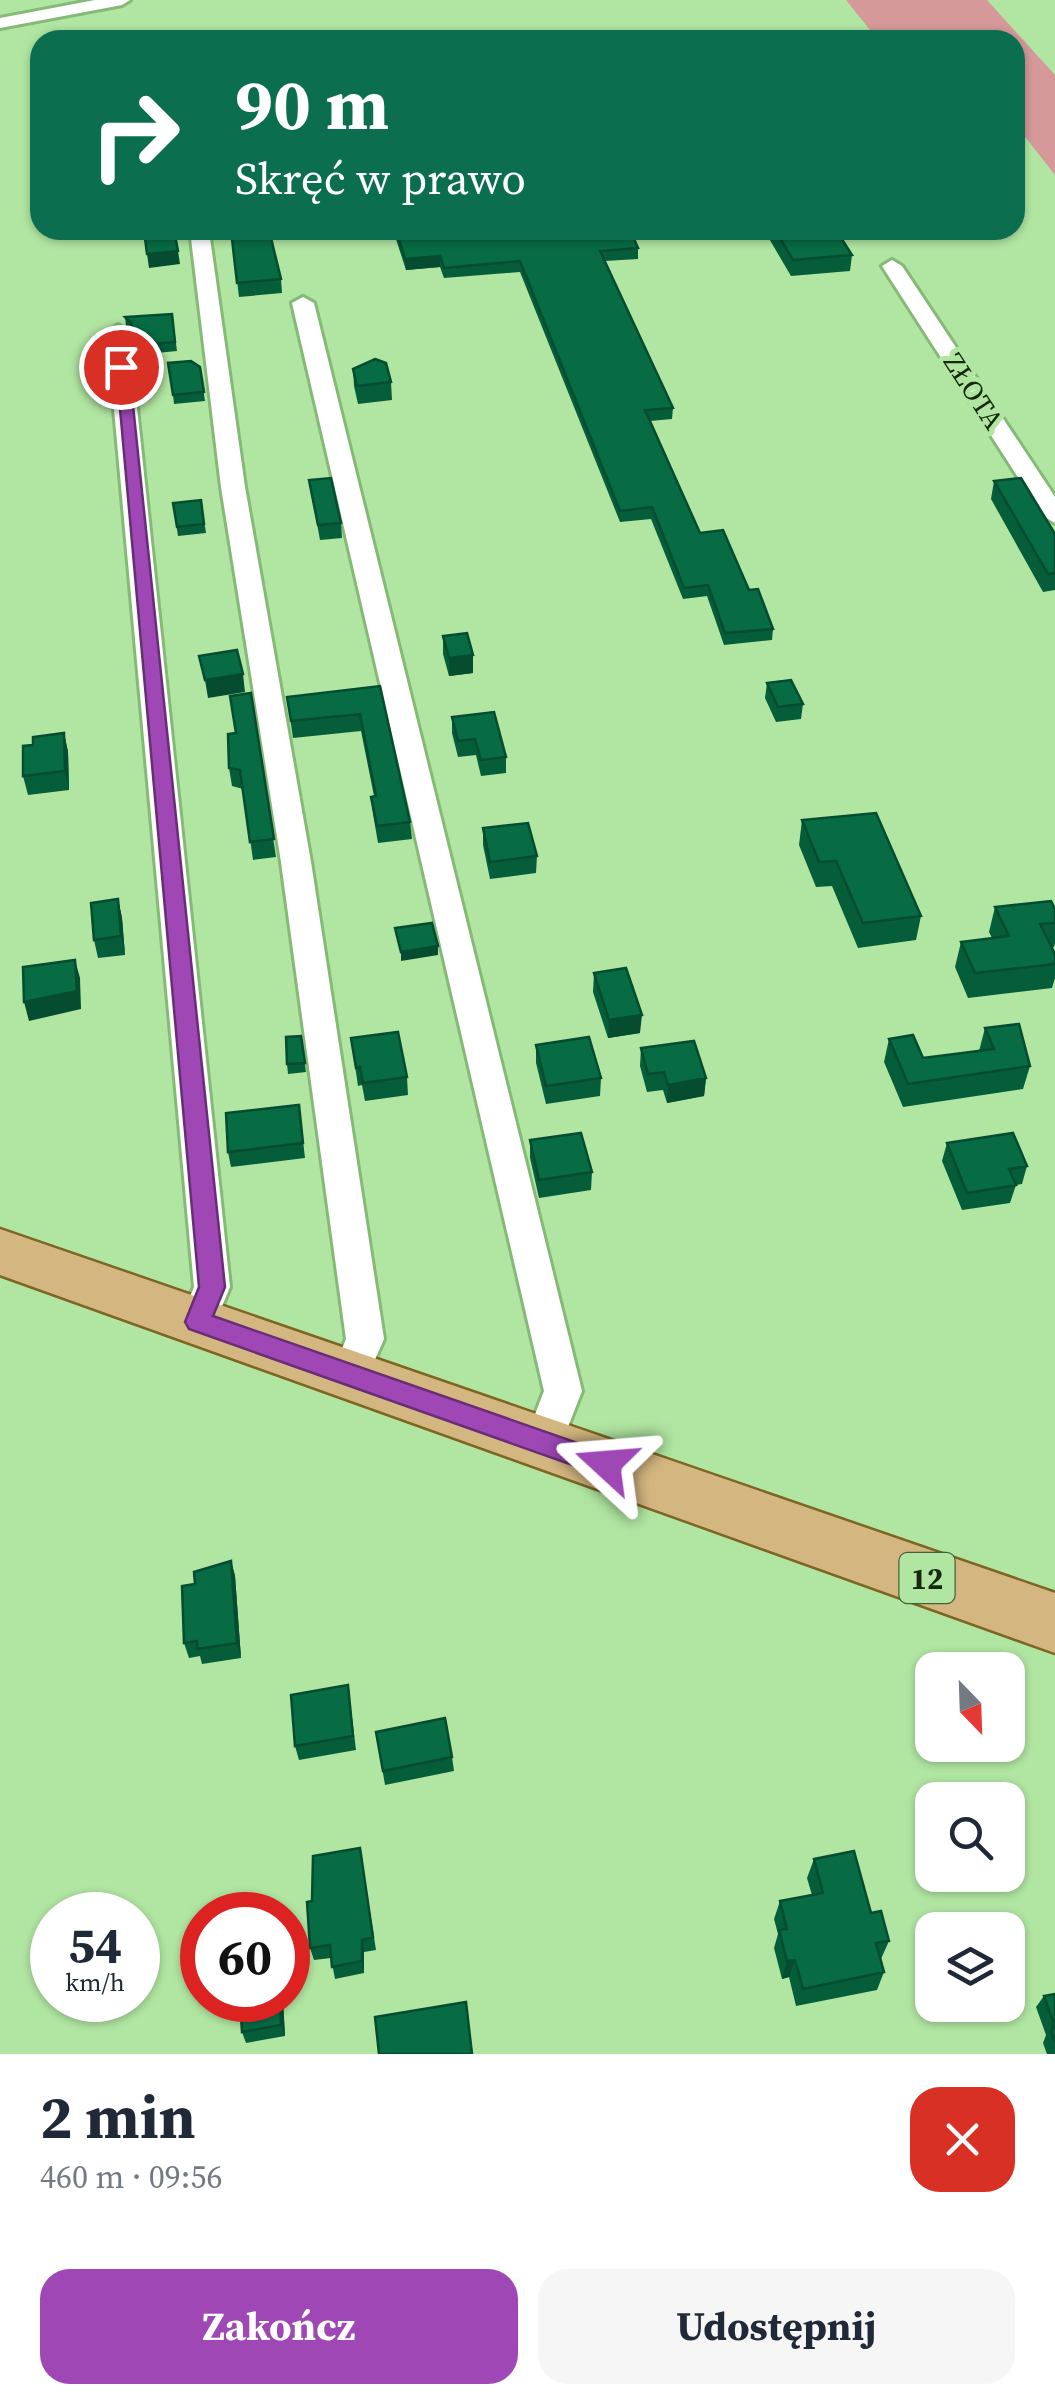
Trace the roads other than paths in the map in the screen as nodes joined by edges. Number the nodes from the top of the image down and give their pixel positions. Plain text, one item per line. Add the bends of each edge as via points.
1 (122, 0) edge
2 (0, 23) edge
3 (200, 240) edge
4 (892, 266) dead end
5 (303, 303) dead end
6 (118, 332) dead end
7 (1055, 516) edge
8 (0, 1252) edge
9 (198, 1322) junction
10 (350, 1376) junction
11 (543, 1443) junction
12 (1055, 1623) edge

1 - 2 street
3 - 10 street via 365,1340
4 - 7 street, ZŁOTA
5 - 11 street via 563,1391
6 - 9 street via 212,1287
8 - 9 main road, 12
9 - 10 main road, 12
10 - 11 main road, 12
11 - 12 main road, 12

